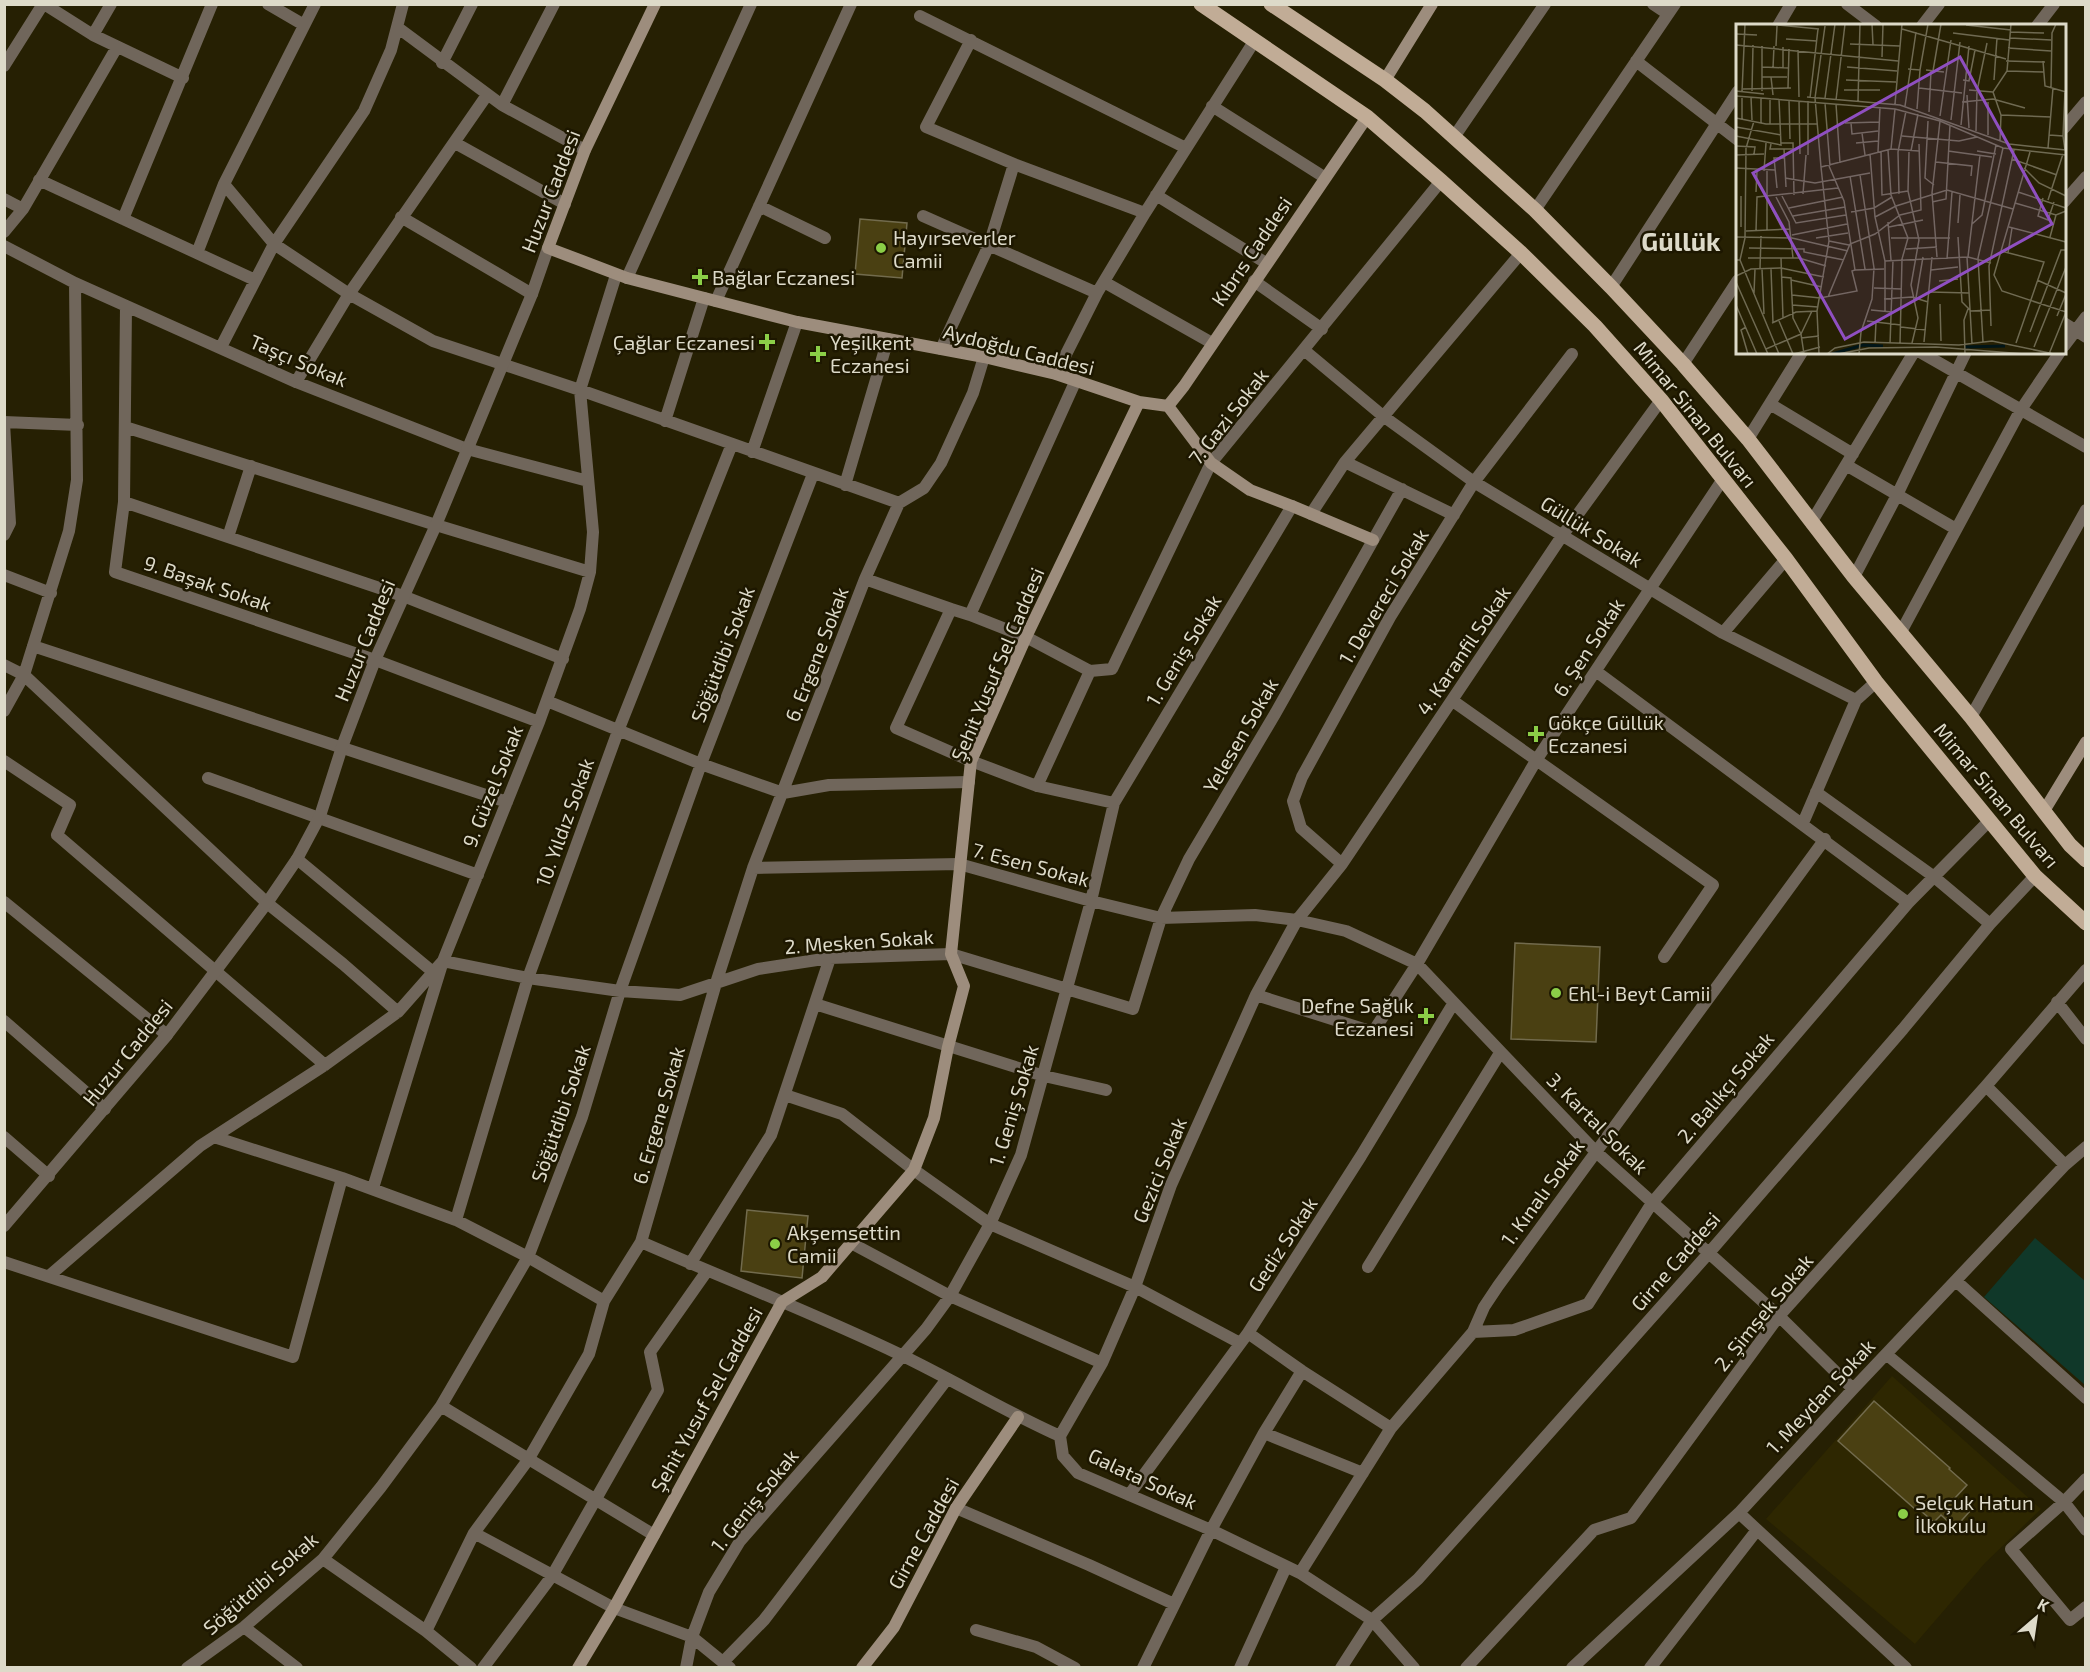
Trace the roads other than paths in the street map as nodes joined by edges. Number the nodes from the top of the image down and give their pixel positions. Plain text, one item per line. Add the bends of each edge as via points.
1 (44, 4) edge
2 (111, 4) edge
3 (212, 4) edge
4 (268, 4) edge
5 (315, 4) edge
6 (403, 4) edge
7 (472, 4) edge
8 (554, 4) edge
9 (655, 4) edge
10 (751, 4) edge
11 (851, 4) edge
12 (1201, 4) edge
13 (1270, 4) edge
14 (1545, 4) edge
15 (1653, 4) edge
16 (1791, 4) edge
17 (1847, 4) edge
18 (1939, 4) edge
19 (2054, 4) edge
20 (1430, 5) edge
21 (1671, 10) edge
22 (920, 16) dead end
23 (1779, 24) edge
24 (1873, 24) edge
25 (1924, 24) edge
26 (2039, 24) edge
27 (304, 25) junction
28 (397, 27) junction
29 (93, 35) junction
30 (971, 40) junction
31 (1255, 40) junction
32 (117, 47) junction
33 (1636, 61) junction
34 (442, 63) junction
35 (4, 66) edge
36 (183, 78) junction
37 (1385, 80) junction
38 (1736, 93) edge
39 (487, 95) junction
40 (2085, 102) edge
41 (502, 105) junction
42 (1212, 106) junction
43 (1366, 117) junction
44 (1717, 124) junction
45 (2066, 126) edge
46 (1454, 137) junction
47 (1736, 139) edge
48 (455, 143) junction
49 (1186, 148) junction
50 (585, 150) junction
51 (1014, 164) junction
52 (1324, 177) junction
53 (2085, 177) edge
54 (39, 180) junction
55 (1441, 181) junction
56 (224, 184) junction
57 (1155, 195) junction
58 (4, 199) edge
59 (2066, 200) edge
60 (565, 204) junction
61 (759, 206) junction
62 (23, 209) junction
63 (1535, 210) junction
64 (1145, 213) junction
65 (923, 216) dead end
66 (401, 217) junction
67 (123, 219) junction
68 (4, 232) edge
69 (825, 238) dead end
70 (274, 244) junction
71 (988, 245) junction
72 (4, 246) edge
73 (548, 248) junction
74 (197, 253) junction
75 (1521, 253) junction
76 (1266, 262) junction
77 (622, 277) junction
78 (255, 280) junction
79 (1254, 281) junction
80 (1104, 282) junction
81 (1736, 282) edge
82 (75, 283) junction
83 (1611, 287) junction
84 (1097, 293) junction
85 (350, 294) junction
86 (532, 294) junction
87 (710, 300) junction
88 (126, 306) junction
89 (2085, 317) edge
90 (797, 322) junction
91 (1322, 329) junction
92 (2075, 330) edge
93 (888, 339) junction
94 (1212, 343) junction
95 (2066, 343) edge
96 (221, 347) junction
97 (941, 349) junction
98 (1304, 350) junction
99 (1572, 354) dead end
100 (1801, 354) edge
101 (1913, 354) edge
102 (1923, 354) edge
103 (1965, 354) edge
104 (2059, 354) edge
105 (984, 357) junction
106 (1683, 364) junction
107 (502, 365) junction
108 (1056, 374) junction
109 (1957, 374) junction
110 (1076, 380) junction
111 (296, 382) junction
112 (580, 390) junction
113 (1661, 400) junction
114 (1139, 402) junction
115 (1770, 404) junction
116 (1168, 406) junction
117 (2020, 411) junction
118 (1383, 416) junction
119 (665, 421) junction
120 (4, 423) edge
121 (78, 425) junction
122 (125, 427) junction
123 (1748, 439) junction
124 (732, 444) junction
125 (2085, 447) edge
126 (467, 448) junction
127 (752, 452) junction
128 (1849, 460) junction
129 (1345, 462) junction
130 (1211, 463) junction
131 (251, 466) junction
132 (813, 474) junction
133 (1723, 479) junction
134 (588, 481) junction
135 (1474, 482) junction
136 (845, 485) junction
137 (1402, 489) junction
138 (1898, 495) junction
139 (124, 502) junction
140 (898, 503) junction
141 (1292, 506) junction
142 (2085, 510) edge
143 (1311, 513) junction
144 (1454, 515) junction
145 (1811, 523) junction
146 (436, 525) junction
147 (1956, 529) junction
148 (4, 536) edge
149 (1562, 536) junction
150 (228, 537) junction
151 (1373, 540) junction
152 (1786, 559) junction
153 (590, 572) junction
154 (4, 575) edge
155 (1854, 577) junction
156 (865, 579) junction
157 (1648, 589) junction
158 (51, 593) junction
159 (403, 596) junction
160 (951, 609) junction
161 (970, 615) junction
162 (1901, 632) junction
163 (1723, 633) junction
164 (1026, 637) junction
165 (33, 646) junction
166 (563, 659) junction
167 (375, 660) junction
168 (4, 665) edge
169 (1090, 671) junction
170 (1597, 672) junction
171 (24, 675) junction
172 (1876, 682) junction
173 (1856, 700) junction
174 (547, 701) junction
175 (1453, 701) junction
176 (4, 711) edge
177 (1971, 717) junction
178 (539, 722) junction
179 (618, 731) junction
180 (2085, 742) edge
181 (342, 747) junction
182 (1537, 759) junction
183 (4, 761) edge
184 (971, 761) junction
185 (701, 764) junction
186 (208, 778) dead end
187 (969, 782) junction
188 (1037, 786) junction
189 (1816, 792) junction
190 (783, 793) junction
191 (507, 801) junction
192 (1114, 804) junction
193 (2044, 812) junction
194 (320, 816) junction
195 (1989, 821) junction
196 (1803, 824) junction
197 (1825, 839) junction
198 (297, 859) junction
199 (2085, 860) edge
200 (959, 864) junction
201 (1342, 864) junction
202 (753, 868) junction
203 (478, 875) junction
204 (1933, 876) junction
205 (2035, 876) junction
206 (1090, 901) junction
207 (4, 902) edge
208 (267, 903) junction
209 (1908, 903) junction
210 (1161, 918) junction
211 (1297, 920) junction
212 (2085, 923) edge
213 (1990, 924) junction
214 (951, 954) junction
215 (1664, 957) dead end
216 (830, 958) junction
217 (443, 961) junction
218 (1417, 964) junction
219 (2085, 970) edge
220 (216, 972) junction
221 (433, 972) junction
222 (528, 978) junction
223 (716, 983) junction
224 (1066, 989) junction
225 (620, 991) junction
226 (1256, 995) junction
227 (2057, 1002) junction
228 (815, 1004) junction
229 (1453, 1004) junction
230 (1133, 1009) joint
231 (398, 1012) junction
232 (4, 1021) edge
233 (167, 1035) junction
234 (2085, 1040) edge
235 (948, 1047) junction
236 (1500, 1053) junction
237 (326, 1065) junction
238 (1044, 1076) junction
239 (1986, 1086) junction
240 (1106, 1090) dead end
241 (785, 1095) junction
242 (105, 1109) junction
243 (4, 1137) edge
244 (214, 1137) junction
245 (2085, 1147) edge
246 (1595, 1151) junction
247 (2065, 1165) junction
248 (914, 1170) junction
249 (49, 1176) junction
250 (342, 1178) junction
251 (373, 1188) junction
252 (1652, 1203) junction
253 (456, 1220) junction
254 (990, 1224) junction
255 (4, 1226) edge
256 (641, 1242) junction
257 (851, 1243) junction
258 (1708, 1254) junction
259 (528, 1257) junction
260 (4, 1262) edge
261 (690, 1264) junction
262 (1368, 1267) dead end
263 (707, 1270) junction
264 (49, 1276) junction
265 (1956, 1281) junction
266 (1135, 1287) junction
267 (950, 1296) junction
268 (604, 1301) junction
269 (782, 1302) junction
270 (1779, 1317) junction
271 (1473, 1332) junction
272 (1248, 1333) junction
273 (1240, 1343) junction
274 (1886, 1354) junction
275 (902, 1356) junction
276 (1102, 1363) junction
277 (1302, 1371) junction
278 (946, 1379) junction
279 (1853, 1389) junction
280 (2085, 1398) edge
281 (441, 1406) junction
282 (1018, 1417) junction
283 (1391, 1428) junction
284 (1264, 1434) junction
285 (1060, 1436) junction
286 (528, 1460) junction
287 (1363, 1473) junction
288 (2085, 1479) edge
289 (1129, 1495) junction
290 (595, 1500) junction
291 (2064, 1502) junction
292 (956, 1508) junction
293 (1739, 1513) junction
294 (1211, 1530) junction
295 (1757, 1530) junction
296 (2085, 1530) edge
297 (474, 1533) junction
298 (654, 1535) junction
299 (323, 1559) junction
300 (1286, 1567) junction
301 (1300, 1573) junction
302 (552, 1576) junction
303 (1174, 1605) junction
304 (2085, 1606) edge
305 (614, 1608) junction
306 (1372, 1620) junction
307 (244, 1627) junction
308 (976, 1630) dead end
309 (426, 1631) junction
310 (692, 1637) junction
311 (727, 1664) edge
312 (1576, 1666) edge
313 (187, 1668) edge
314 (297, 1668) edge
315 (471, 1668) edge
316 (483, 1668) edge
317 (578, 1668) edge
318 (686, 1668) edge
319 (862, 1668) edge
320 (1075, 1668) edge
321 (1143, 1668) edge
322 (1240, 1668) edge
323 (1341, 1668) edge
324 (1414, 1668) edge
325 (1466, 1668) edge
326 (1650, 1668) edge
327 (1906, 1668) edge

1 - 29 street
1 - 35 street
2 - 29 street
3 - 36 street
4 - 27 street
5 - 27 street
6 - 28 street
7 - 34 street
8 - 41 street
9 - 50 main road, Huzur Caddesi
10 - 77 street
11 - 61 street
12 - 31 main road, Mimar Sinan Bulvarı
13 - 37 main road, Mimar Sinan Bulvarı
14 - 46 street
15 - 21 street
16 - 23 street
17 - 24 street
18 - 25 street
19 - 26 street
20 - 37 main road
21 - 33 street
22 - 30 street
27 - 56 street
28 - 34 street
28 - 70 street via 364,111
29 - 32 street
30 - 49 street
30 - 51 street via 926,127
31 - 42 street
31 - 43 main road, Mimar Sinan Bulvarı
32 - 36 street
32 - 54 street
33 - 44 street
33 - 63 street
34 - 39 street
36 - 67 street
37 - 46 main road, Mimar Sinan Bulvarı
38 - 44 street
39 - 41 street
39 - 48 street
40 - 45 street
41 - 50 street
42 - 49 street
42 - 52 street
43 - 52 main road, Kıbrıs Caddesi
43 - 55 main road, Mimar Sinan Bulvarı
44 - 47 street
44 - 83 street
46 - 63 main road, Mimar Sinan Bulvarı
48 - 60 street
48 - 66 street
49 - 57 street
50 - 60 main road, Huzur Caddesi
51 - 64 street
51 - 71 street
52 - 76 main road, Kıbrıs Caddesi
53 - 59 street
54 - 62 street
54 - 67 street
55 - 75 main road, Mimar Sinan Bulvarı
55 - 91 street, 7. Gazi Sokak
56 - 70 street
56 - 74 street
57 - 64 street
57 - 76 street
58 - 62 street
60 - 73 main road, Huzur Caddesi
61 - 69 street
61 - 87 street
62 - 68 street
63 - 83 main road, Mimar Sinan Bulvarı
64 - 80 street
65 - 71 street
66 - 85 street
66 - 86 street
67 - 74 street
70 - 78 street
70 - 85 street
71 - 84 street
71 - 97 street
72 - 82 street, Taşçı Sokak
73 - 77 main road, Aydoğdu Caddesi
73 - 86 street, Huzur Caddesi
74 - 78 street
75 - 113 main road, Mimar Sinan Bulvarı via 1595,326
75 - 118 street
76 - 79 main road, Kıbrıs Caddesi
77 - 87 main road, Aydoğdu Caddesi
77 - 112 street
78 - 96 street
79 - 91 street
79 - 94 main road, Kıbrıs Caddesi
80 - 84 street
80 - 94 street
81 - 106 street
82 - 88 street, Taşçı Sokak
82 - 121 street
83 - 106 main road, Mimar Sinan Bulvarı
84 - 108 street
85 - 107 street via 433,341
85 - 111 street
86 - 107 street, Huzur Caddesi
87 - 90 main road, Aydoğdu Caddesi
87 - 119 street
88 - 96 street, Taşçı Sokak
88 - 122 street, 9. Başak Sokak
89 - 92 street
90 - 93 main road, Aydoğdu Caddesi
90 - 127 street
91 - 98 street, 7. Gazi Sokak
92 - 95 street
93 - 97 main road, Aydoğdu Caddesi
93 - 136 street
94 - 116 main road, Kıbrıs Caddesi
96 - 111 street, Taşçı Sokak
97 - 105 main road, Aydoğdu Caddesi
98 - 118 street, Güllük Sokak
98 - 130 street, 7. Gazi Sokak
99 - 135 street, 1. Devereci Sokak
100 - 115 street
101 - 128 street
102 - 109 street
103 - 109 street
104 - 117 street
105 - 108 main road, Aydoğdu Caddesi
105 - 140 street via 973,393 941,462 924,488
106 - 123 main road, Mimar Sinan Bulvarı
107 - 112 street
107 - 126 street, Huzur Caddesi
108 - 110 main road, Aydoğdu Caddesi
109 - 117 street
109 - 138 street
110 - 114 main road, Aydoğdu Caddesi
110 - 161 street
111 - 126 street, Taşçı Sokak
112 - 119 street
112 - 134 street, 9. Güzel Sokak
113 - 133 main road, Mimar Sinan Bulvarı
113 - 149 street, 4. Karanfil Sokak
114 - 116 main road, Aydoğdu Caddesi
114 - 164 main road, Şehit Yusuf Sel Caddesi
115 - 123 street
115 - 128 street
116 - 130 main road
117 - 125 street
117 - 147 street
118 - 129 street
118 - 135 street, Güllük Sokak
119 - 124 street
120 - 121 street
120 - 148 street via 10,523
121 - 158 street via 77,480 69,531
122 - 131 street
122 - 139 street, 9. Başak Sokak
123 - 145 main road, Mimar Sinan Bulvarı
124 - 127 street
124 - 179 street, 10. Yıldız Sokak
126 - 134 street, Taşçı Sokak
126 - 146 street, Huzur Caddesi
127 - 132 street
128 - 138 street
128 - 145 street
129 - 137 street
129 - 143 street
130 - 141 main road via 1250,490
130 - 169 street, 7. Gazi Sokak via 1112,669
131 - 146 street
131 - 150 street
132 - 136 street
132 - 185 street, Söğütdibi Sokak
133 - 152 main road, Mimar Sinan Bulvarı
133 - 157 street, 6. Şen Sokak
134 - 153 street, 9. Güzel Sokak via 593,532
135 - 144 street, 1. Devereci Sokak
135 - 149 street, Güllük Sokak
136 - 140 street
137 - 144 street
137 - 151 street, Yelesen Sokak
138 - 147 street
138 - 155 street
139 - 150 street
139 - 167 street, 9. Başak Sokak via 115,572
140 - 156 street, 6. Ergene Sokak
141 - 143 main road
141 - 192 street, 1. Geniş Sokak
142 - 177 street
143 - 151 main road
144 - 201 street, 1. Devereci Sokak via 1390,617 1302,777 1293,801 1301,828
145 - 155 main road, Mimar Sinan Bulvarı
146 - 153 street
146 - 159 street, Huzur Caddesi
147 - 162 street
149 - 157 street, Güllük Sokak
149 - 175 street, 4. Karanfil Sokak
150 - 159 street
151 - 210 street, Yelesen Sokak via 1190,859
152 - 163 street
152 - 172 main road, Mimar Sinan Bulvarı
153 - 166 street, 9. Güzel Sokak
154 - 158 street
155 - 162 main road, Mimar Sinan Bulvarı
156 - 160 street, 6. Ergene Sokak
156 - 190 street, 6. Ergene Sokak
157 - 163 street, Güllük Sokak
157 - 170 street, 6. Şen Sokak
158 - 165 street
159 - 166 street
159 - 167 street, Huzur Caddesi
160 - 161 street, 6. Ergene Sokak
160 - 184 street via 896,728
161 - 164 street, 6. Ergene Sokak
162 - 177 main road, Mimar Sinan Bulvarı
163 - 173 street, Güllük Sokak
164 - 169 street, 6. Ergene Sokak
164 - 184 main road, Şehit Yusuf Sel Caddesi
165 - 171 street
165 - 181 street
166 - 174 street, 9. Güzel Sokak
167 - 178 street, 9. Başak Sokak
167 - 181 street, Huzur Caddesi
168 - 171 street
169 - 188 street
170 - 182 street, 6. Şen Sokak
170 - 196 street
171 - 176 street
171 - 208 street
172 - 173 street
172 - 195 main road, Mimar Sinan Bulvarı
173 - 189 street
174 - 178 street, 9. Güzel Sokak
174 - 179 street
175 - 182 street
175 - 201 street, 4. Karanfil Sokak
177 - 193 main road, Mimar Sinan Bulvarı
178 - 191 street, 9. Güzel Sokak
179 - 185 street
179 - 222 street, 10. Yıldız Sokak
180 - 193 main road
181 - 191 street
181 - 194 street, Huzur Caddesi
182 - 215 street via 1713,885
182 - 218 street, 6. Şen Sokak
183 - 220 street via 70,805 57,835
184 - 187 main road, Şehit Yusuf Sel Caddesi
184 - 188 street
185 - 190 street
185 - 225 street, Söğütdibi Sokak
186 - 194 street
187 - 190 street via 829,784
187 - 200 main road, Şehit Yusuf Sel Caddesi
188 - 192 street
189 - 196 street
189 - 204 street
190 - 202 street, 6. Ergene Sokak
191 - 203 street, 9. Güzel Sokak
192 - 206 street, 1. Geniş Sokak
193 - 199 main road, Mimar Sinan Bulvarı
194 - 198 street, Huzur Caddesi
194 - 203 street
195 - 204 street, 2. Balıkçı Sokak
195 - 205 main road, Mimar Sinan Bulvarı
196 - 197 street
197 - 209 street
197 - 246 street, 1. Kınalı Sokak
198 - 208 street, Huzur Caddesi
198 - 221 street
200 - 202 street, 7. Esen Sokak
200 - 206 street, 7. Esen Sokak
200 - 214 main road, Şehit Yusuf Sel Caddesi
201 - 211 street, 4. Karanfil Sokak
202 - 223 street, 6. Ergene Sokak
203 - 217 street, 9. Güzel Sokak
204 - 209 street, 2. Balıkçı Sokak
204 - 213 street
205 - 212 main road, Mimar Sinan Bulvarı
205 - 213 street, Girne Caddesi
206 - 210 street, 7. Esen Sokak
206 - 224 street, 1. Geniş Sokak
207 - 233 street
208 - 220 street, Huzur Caddesi
208 - 231 street
209 - 252 street, 2. Balıkçı Sokak
210 - 211 street, 7. Esen Sokak via 1255,915
210 - 230 street, Yelesen Sokak
211 - 218 street, 3. Kartal Sokak via 1347,931
211 - 226 street, Gezici Sokak
213 - 258 street, Girne Caddesi
214 - 216 street, 2. Mesken Sokak
214 - 224 street, 2. Mesken Sokak
214 - 235 main road, Şehit Yusuf Sel Caddesi via 964,986
216 - 223 street, 2. Mesken Sokak via 758,969
216 - 228 street
217 - 221 street
217 - 222 street, 2. Mesken Sokak
217 - 251 street, 9. Güzel Sokak
218 - 226 street, 6. Şen Sokak via 1373,1032
218 - 229 street, 3. Kartal Sokak
219 - 227 street, 2. Şimşek Sokak
220 - 233 street, Huzur Caddesi
220 - 237 street
221 - 231 street
222 - 225 street, 2. Mesken Sokak
222 - 253 street, 10. Yıldız Sokak
223 - 225 street, 2. Mesken Sokak via 680,995
223 - 256 street, 6. Ergene Sokak
224 - 230 street, 2. Mesken Sokak
224 - 238 street, 1. Geniş Sokak
225 - 259 street, Söğütdibi Sokak via 582,1117
226 - 266 street, Gezici Sokak via 1171,1185
227 - 234 street
227 - 239 street, 2. Şimşek Sokak
228 - 235 street
228 - 241 street
229 - 236 street, 3. Kartal Sokak
229 - 272 street, Gediz Sokak
231 - 237 street
232 - 242 street
233 - 242 street, Huzur Caddesi
235 - 238 street
235 - 248 main road, Şehit Yusuf Sel Caddesi via 934,1118
236 - 246 street, 3. Kartal Sokak
236 - 262 street
237 - 244 street
238 - 240 street
238 - 254 street, 1. Geniş Sokak via 1021,1155
239 - 247 street
239 - 270 street, 2. Şimşek Sokak
241 - 248 street via 842,1114
241 - 261 street via 771,1136
242 - 249 street, Huzur Caddesi
243 - 249 street
244 - 250 street
244 - 264 street
245 - 247 street, 1. Meydan Sokak
246 - 252 street, 3. Kartal Sokak
246 - 271 street, 1. Kınalı Sokak via 1497,1286
247 - 265 street, 1. Meydan Sokak
248 - 254 street
248 - 257 main road, Şehit Yusuf Sel Caddesi
249 - 255 street, Huzur Caddesi
250 - 251 street
250 - 264 street via 293,1357
251 - 253 street
252 - 258 street, 3. Kartal Sokak
252 - 271 street, 2. Balıkçı Sokak via 1588,1304 1514,1330
253 - 259 street
254 - 266 street
254 - 267 street, 1. Geniş Sokak
256 - 261 street
256 - 268 street, 6. Ergene Sokak
257 - 267 street
257 - 269 main road, Şehit Yusuf Sel Caddesi via 822,1277
258 - 270 street, 3. Kartal Sokak
258 - 306 street, Girne Caddesi via 1418,1579
259 - 268 street
259 - 281 street, Söğütdibi Sokak
260 - 264 street
261 - 263 street
263 - 269 street
263 - 290 street via 650,1352 658,1390
265 - 274 street, 1. Meydan Sokak
265 - 280 street
266 - 273 street
266 - 276 street, Gezici Sokak
267 - 275 street, 1. Geniş Sokak
267 - 276 street
268 - 286 street, 6. Ergene Sokak via 589,1354
269 - 275 street
269 - 298 main road, Şehit Yusuf Sel Caddesi
270 - 279 street, 3. Kartal Sokak
270 - 325 street, 2. Şimşek Sokak via 1631,1518 1594,1530
271 - 283 street, 1. Kınalı Sokak
272 - 273 street, Gediz Sokak
272 - 277 street
273 - 289 street, Gediz Sokak
274 - 279 street, 1. Meydan Sokak
274 - 291 street
275 - 278 street
275 - 310 street, 1. Geniş Sokak via 740,1541 709,1592
276 - 285 street, Gezici Sokak
277 - 283 street
277 - 284 street
278 - 282 street
278 - 311 street
279 - 293 street, 1. Meydan Sokak
281 - 286 street
281 - 299 street, Söğütdibi Sokak
282 - 285 street
282 - 292 main road, Girne Caddesi
283 - 287 street, 1. Kınalı Sokak
284 - 287 street
284 - 294 street
285 - 289 street, Galata Sokak via 1063,1456 1078,1473
286 - 290 street
286 - 297 street, 6. Ergene Sokak
287 - 301 street, 1. Kınalı Sokak
288 - 291 street
289 - 294 street, Galata Sokak
290 - 298 street
290 - 302 street
291 - 296 street
291 - 304 street via 2011,1549 2070,1620
292 - 303 street
292 - 319 main road, Girne Caddesi via 894,1627
293 - 295 street
293 - 312 street, 1. Meydan Sokak
294 - 300 street, Galata Sokak
294 - 303 street
295 - 326 street
295 - 327 street
297 - 302 street
297 - 309 street, 6. Ergene Sokak
298 - 305 main road, Şehit Yusuf Sel Caddesi
299 - 307 street, Söğütdibi Sokak
299 - 309 street
300 - 301 street, Galata Sokak
300 - 322 street
301 - 306 street, Galata Sokak
302 - 305 street
302 - 316 street
303 - 321 street
305 - 310 street
305 - 317 main road, Şehit Yusuf Sel Caddesi
306 - 323 street, Girne Caddesi
306 - 324 street, Galata Sokak
307 - 313 street, Söğütdibi Sokak
307 - 314 street
308 - 320 street via 1036,1647
309 - 315 street
310 - 311 street
310 - 318 street, 1. Geniş Sokak

